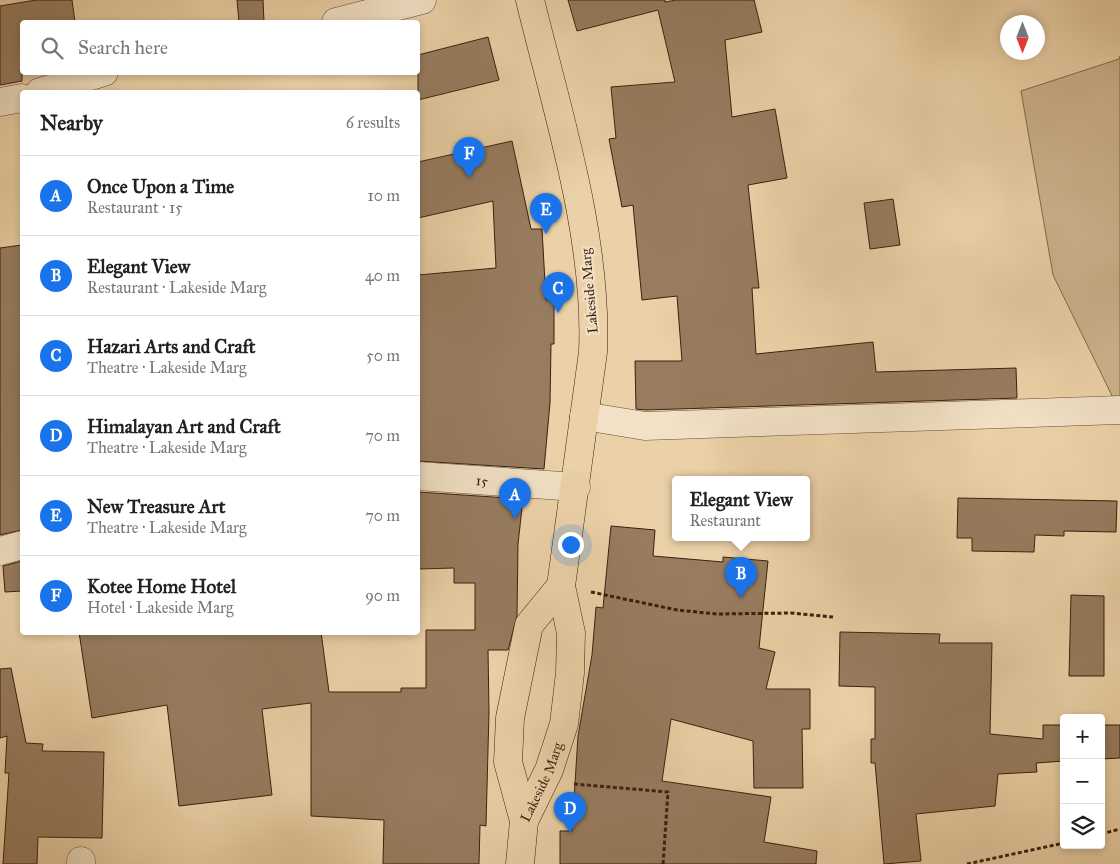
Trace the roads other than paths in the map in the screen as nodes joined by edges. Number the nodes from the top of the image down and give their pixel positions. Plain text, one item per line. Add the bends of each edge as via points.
1 (422, 0) edge
2 (530, 0) edge
3 (344, 20) edge
4 (94, 75) edge
5 (46, 90) edge
6 (20, 98) edge
7 (0, 102) edge
8 (1120, 410) edge
9 (584, 416) junction
10 (420, 476) edge
11 (576, 487) junction
12 (20, 546) edge
13 (0, 551) edge
14 (560, 586) junction
15 (524, 821) junction
16 (520, 864) edge

1 - 3 street
2 - 9 main road, Lakeside Marg via 577,196 594,307 594,352
4 - 5 street
6 - 7 street
8 - 9 street via 645,426
9 - 11 main road, Lakeside Marg
10 - 11 street, 15 / 15
11 - 14 main road, Lakeside Marg
12 - 13 street
14 - 15 main road, Lakeside Marg via 571,633 564,724 549,770
14 - 15 main road, Lakeside Marg via 529,625 510,718 508,762
15 - 16 main road

